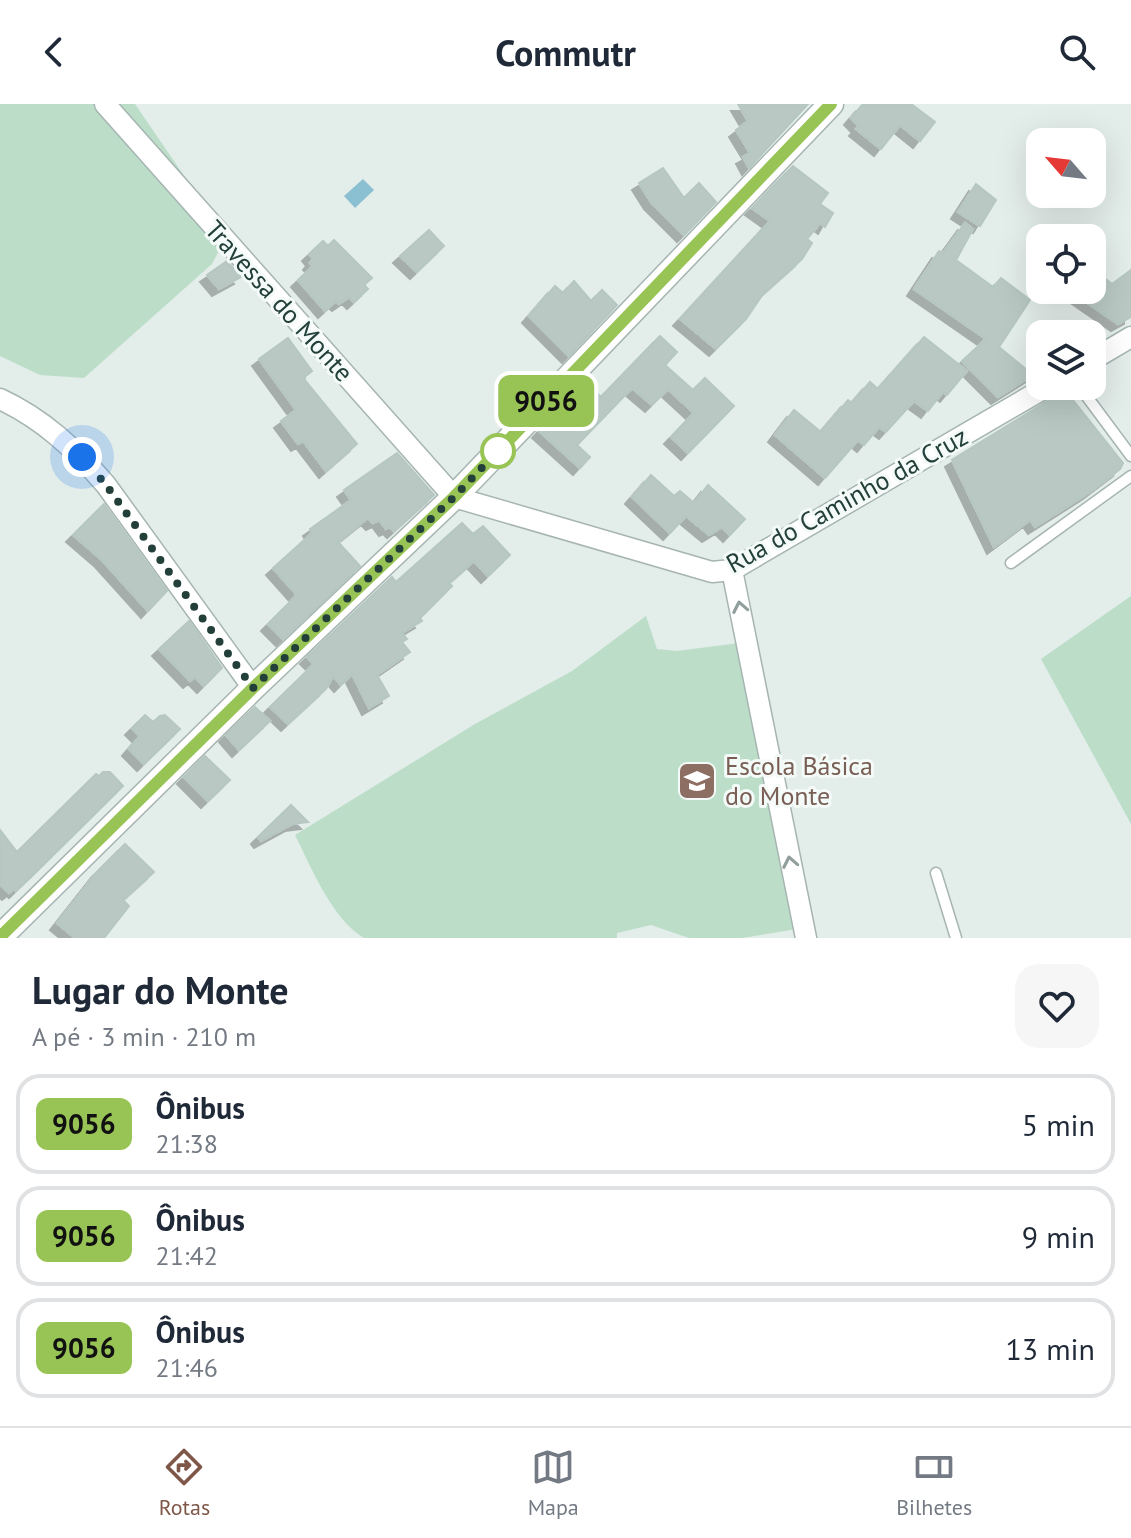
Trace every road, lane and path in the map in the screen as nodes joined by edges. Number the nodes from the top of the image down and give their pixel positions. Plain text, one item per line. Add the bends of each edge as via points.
1 (105, 104) edge
2 (831, 104) edge
3 (1131, 337) edge
4 (1106, 352) edge
5 (0, 399) edge
6 (1026, 399) edge
7 (1089, 400) edge
8 (1131, 456) edge
9 (1131, 476) edge
10 (454, 497) junction
11 (1011, 563) dead end
12 (732, 570) junction
13 (253, 688) junction
14 (936, 873) dead end
15 (0, 937) edge
16 (806, 938) edge
17 (956, 938) edge

1 - 10 street, Travessa do Monte
2 - 10 street
3 - 4 street
5 - 13 street via 52,430 82,457
6 - 12 street, Rua do Caminho da Cruz
7 - 8 lane
9 - 11 lane
10 - 12 street, Rua do Caminho da Cruz via 712,572
10 - 13 street
16 -> 12 street
13 - 15 street
14 - 17 lane

